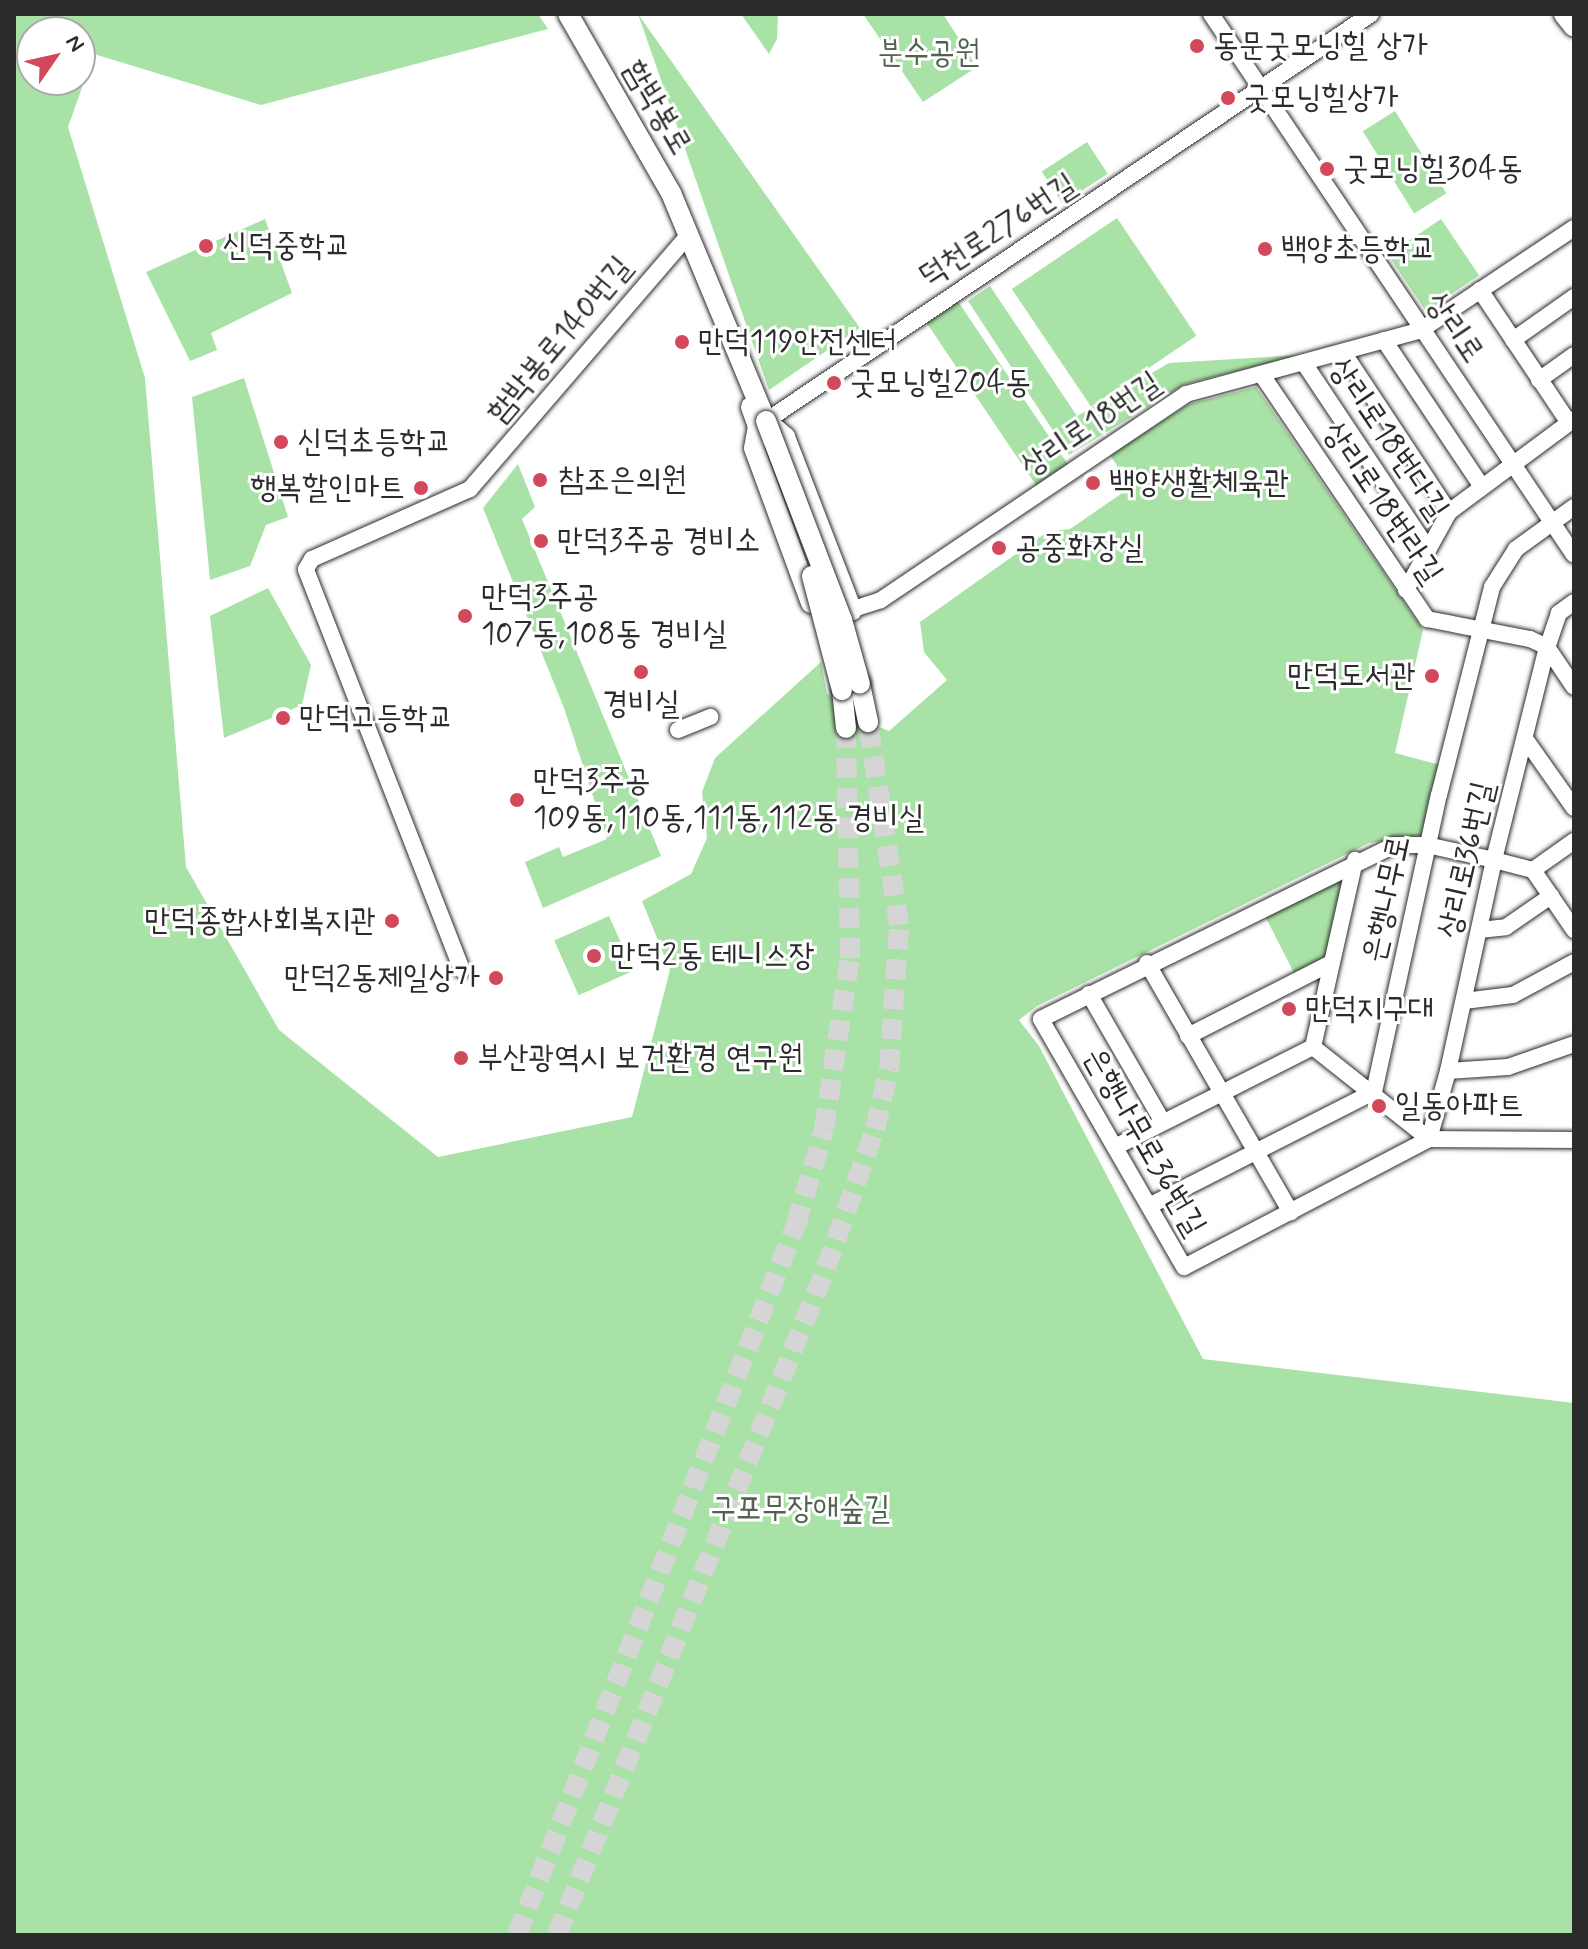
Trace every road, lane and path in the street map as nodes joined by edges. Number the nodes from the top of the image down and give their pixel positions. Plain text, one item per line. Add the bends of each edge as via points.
1 (568, 14) edge
2 (1211, 14) edge
3 (1371, 14) edge
4 (1564, 14) edge
5 (1574, 27) edge
6 (1262, 91) junction
7 (1574, 228) edge
8 (689, 234) junction
9 (1480, 290) junction
10 (1574, 297) edge
11 (1421, 330) junction
12 (1384, 340) junction
13 (1513, 340) junction
14 (1343, 352) junction
15 (1574, 355) edge
16 (1304, 363) junction
17 (1262, 375) junction
18 (1539, 380) junction
19 (1571, 421) edge
20 (762, 423) junction
21 (1511, 462) junction
22 (1480, 484) junction
23 (1574, 507) edge
24 (1449, 512) junction
25 (1552, 522) junction
26 (1426, 546) junction
27 (1574, 555) edge
28 (1406, 590) junction
29 (1574, 602) edge
30 (852, 611) junction
31 (816, 617) joint
32 (1479, 626) junction
33 (1547, 647) junction
34 (851, 687) junction
35 (1574, 687) edge
36 (711, 717) dead end
37 (868, 722) tunnel mouth
38 (846, 728) tunnel mouth
39 (678, 730) dead end
40 (1526, 740) junction
41 (1574, 808) edge
42 (1574, 841) edge
43 (1427, 845) junction
44 (1355, 860) junction
45 (1494, 860) junction
46 (1533, 870) junction
47 (1551, 896) junction
48 (1479, 930) junction
49 (1574, 930) edge
50 (1574, 962) edge
51 (1147, 963) junction
52 (1331, 963) junction
53 (462, 970) dead end
54 (1089, 994) junction
55 (1464, 1001) junction
56 (1188, 1036) junction
57 (1313, 1047) junction
58 (1572, 1050) edge
59 (1448, 1071) junction
60 (1374, 1092) junction
61 (1222, 1094) junction
62 (1163, 1122) junction
63 (1429, 1139) junction
64 (1574, 1140) edge
65 (1115, 1147) junction
66 (1255, 1151) junction
67 (1149, 1206) junction
68 (1291, 1212) junction

1 - 8 main road, 함박봉로
2 - 6 street
3 - 6 street, 덕천로276번길
4 - 5 main road
6 - 11 street, 상리로
6 - 20 street, 덕천로276번길 via 937,313
7 - 9 street, 상리로18번길
8 - 20 main road, 함박봉로
8 - 53 street, 함박봉로140번길 via 470,489 312,559 306,569
9 - 11 street, 상리로18번길
9 - 13 street
10 - 13 street
11 - 12 street, 상리로18번길
11 - 21 street, 상리로
12 - 14 street, 상리로18번길
12 - 22 street
13 - 18 street
14 - 16 street, 상리로18번길
14 - 24 street
15 - 18 street
16 - 17 street, 상리로18번길
16 - 26 street, 상리로18번다길
17 - 28 street, 상리로18번라길
17 - 30 street, 상리로18번길 via 1186,394 902,587
18 - 19 street
19 - 21 street
20 - 30 main road via 785,437
20 - 31 main road via 754,448
20 - 34 main road, 함박봉로, bridge via 838,609
21 - 22 street
21 - 25 street, 상리로
22 - 24 street
23 - 25 street, 은행나무로
24 - 26 street
25 - 27 street, 상리로
25 - 32 street, 은행나무로 via 1504,563
26 - 28 street
28 - 32 street, 상리로18번라길 via 1427,619
29 - 33 street, 상리로36번길 via 1559,613
30 - 31 street, 상리로18번길
32 - 33 street, 상리로18번라길
32 - 43 street, 은행나무로
33 - 35 street
33 - 40 street, 상리로36번길
34 - 37 main road
34 - 38 main road
36 - 39 street
40 - 41 street
40 - 45 street, 상리로36번길
42 - 46 street
43 - 44 street, 은행나무로36번길 via 1394,845
43 - 45 street, 은행나무로36번길
43 - 60 street, 은행나무로
44 - 51 street, 은행나무로36번길
44 - 52 street
45 - 46 street, 은행나무로36번길
45 - 48 street, 상리로36번길
46 - 47 street
47 - 48 street via 1506,927
47 - 49 street
48 - 55 street, 상리로36번길
50 - 55 street via 1513,995
51 - 54 street, 은행나무로36번길
51 - 56 street
52 - 56 street
52 - 57 street
54 - 62 street, 은행나무로36번길
54 - 65 street, 은행나무로36번길 via 1041,1019
55 - 59 street, 상리로36번길
56 - 61 street
57 - 60 street
57 - 61 street
58 - 59 street via 1508,1067
59 - 63 street, 상리로36번길
60 - 63 street
60 - 66 street
61 - 62 street
61 - 66 street
62 - 65 street
63 - 64 street
63 - 68 street, 은행나무로36번길
65 - 67 street, 은행나무로36번길
66 - 67 street
66 - 68 street
67 - 68 street, 은행나무로36번길 via 1184,1267

